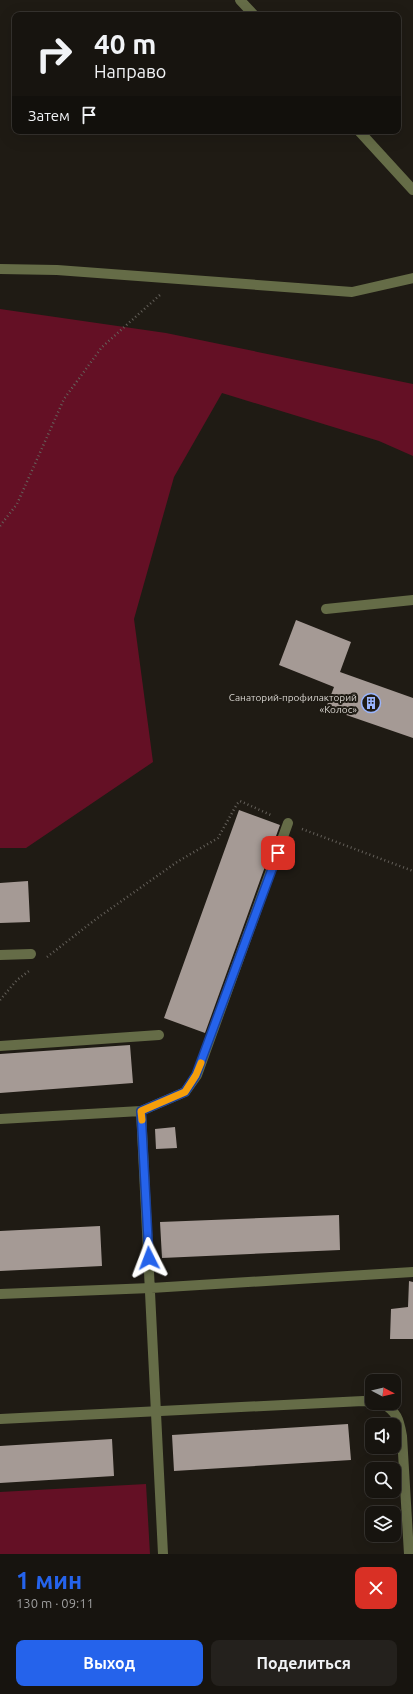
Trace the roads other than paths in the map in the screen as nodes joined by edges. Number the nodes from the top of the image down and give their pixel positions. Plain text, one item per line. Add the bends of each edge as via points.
1 (240, 0) edge
2 (251, 12) edge
3 (362, 134) edge
4 (413, 190) edge
5 (0, 269) edge
6 (413, 278) edge
7 (413, 600) edge
8 (326, 609) dead end
9 (288, 823) road end
10 (31, 954) dead end
11 (0, 956) edge
12 (160, 1035) dead end
13 (0, 1046) edge
14 (141, 1111) junction
15 (0, 1119) edge
16 (413, 1272) edge
17 (151, 1288) junction
18 (0, 1294) edge
19 (365, 1401) edge
20 (394, 1410) edge
21 (156, 1412) junction
22 (0, 1419) edge
23 (163, 1554) edge
24 (409, 1554) edge

1 - 2 lane
3 - 4 lane
5 - 6 lane via 57,270 352,292
7 - 8 lane
9 - 14 lane via 196,1075 185,1092
10 - 11 lane
12 - 13 lane
14 - 15 lane
14 - 17 lane
16 - 17 lane
17 - 18 lane
17 - 21 lane
19 - 21 lane
20 - 24 lane via 399,1420 402,1436
21 - 22 lane
21 - 23 lane

